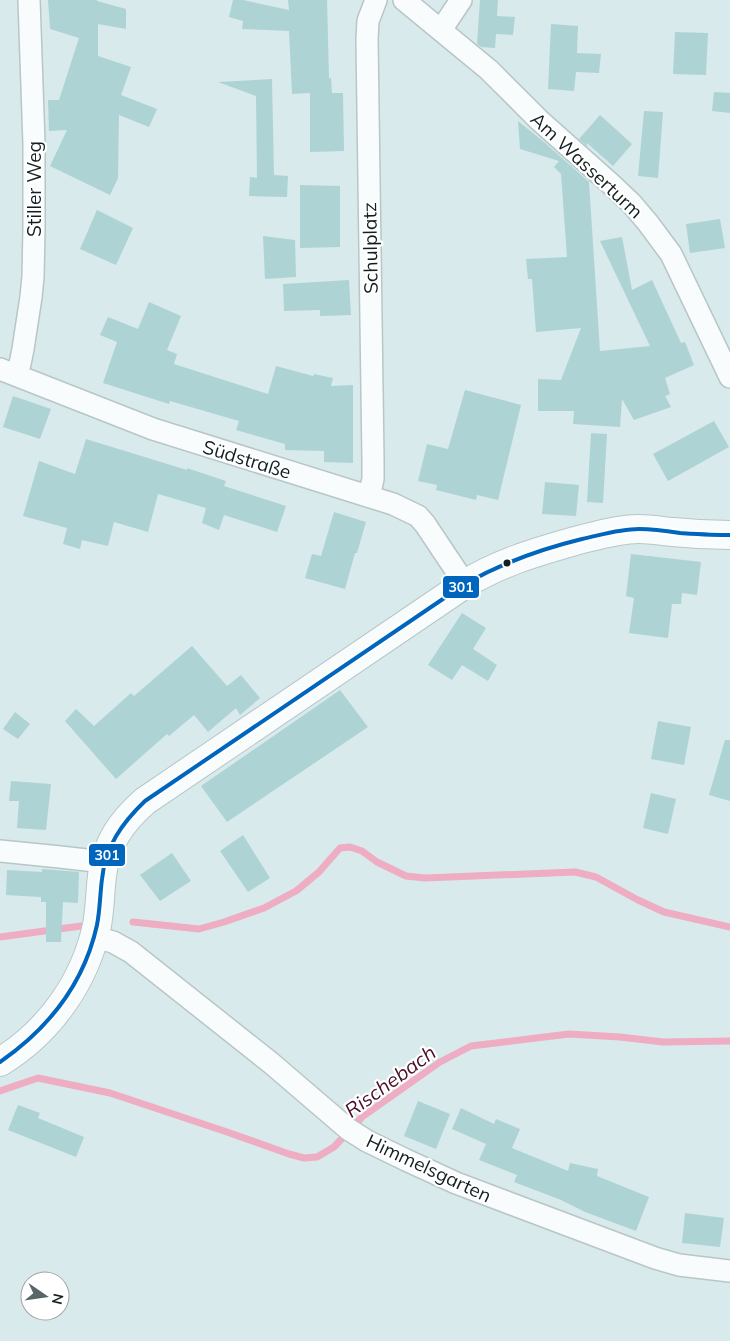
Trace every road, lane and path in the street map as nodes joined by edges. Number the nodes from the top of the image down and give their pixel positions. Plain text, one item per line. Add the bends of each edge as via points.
1 (29, 0) edge
2 (376, 0) edge
3 (404, 0) edge
4 (462, 0) edge
5 (441, 30) junction
6 (8, 372) edge
7 (730, 377) edge
8 (369, 496) junction
9 (730, 534) edge
10 (465, 584) junction
11 (0, 851) edge
12 (104, 862) junction
13 (94, 937) junction
14 (0, 1062) edge
15 (730, 1271) edge

1 - 6 street, Stiller Weg via 35,173 32,298 20,364
2 - 8 street, Schulplatz via 368,21 367,39 373,460
3 - 5 street, Am Wasserturm
4 - 5 street
5 - 7 street, Am Wasserturm via 489,70 539,120 632,203 671,254
6 - 8 street, Südstraße via 153,429
8 - 10 street, Südstraße via 418,516
9 - 10 street via 642,529 613,532 531,554 482,573
10 - 12 street via 145,802 119,829
11 - 12 street
12 - 13 street
13 - 14 street via 80,976 60,1008 35,1036
13 - 15 street, Himmelsgarten via 113,942 131,952 348,1129 367,1141 456,1183 628,1249 679,1264

